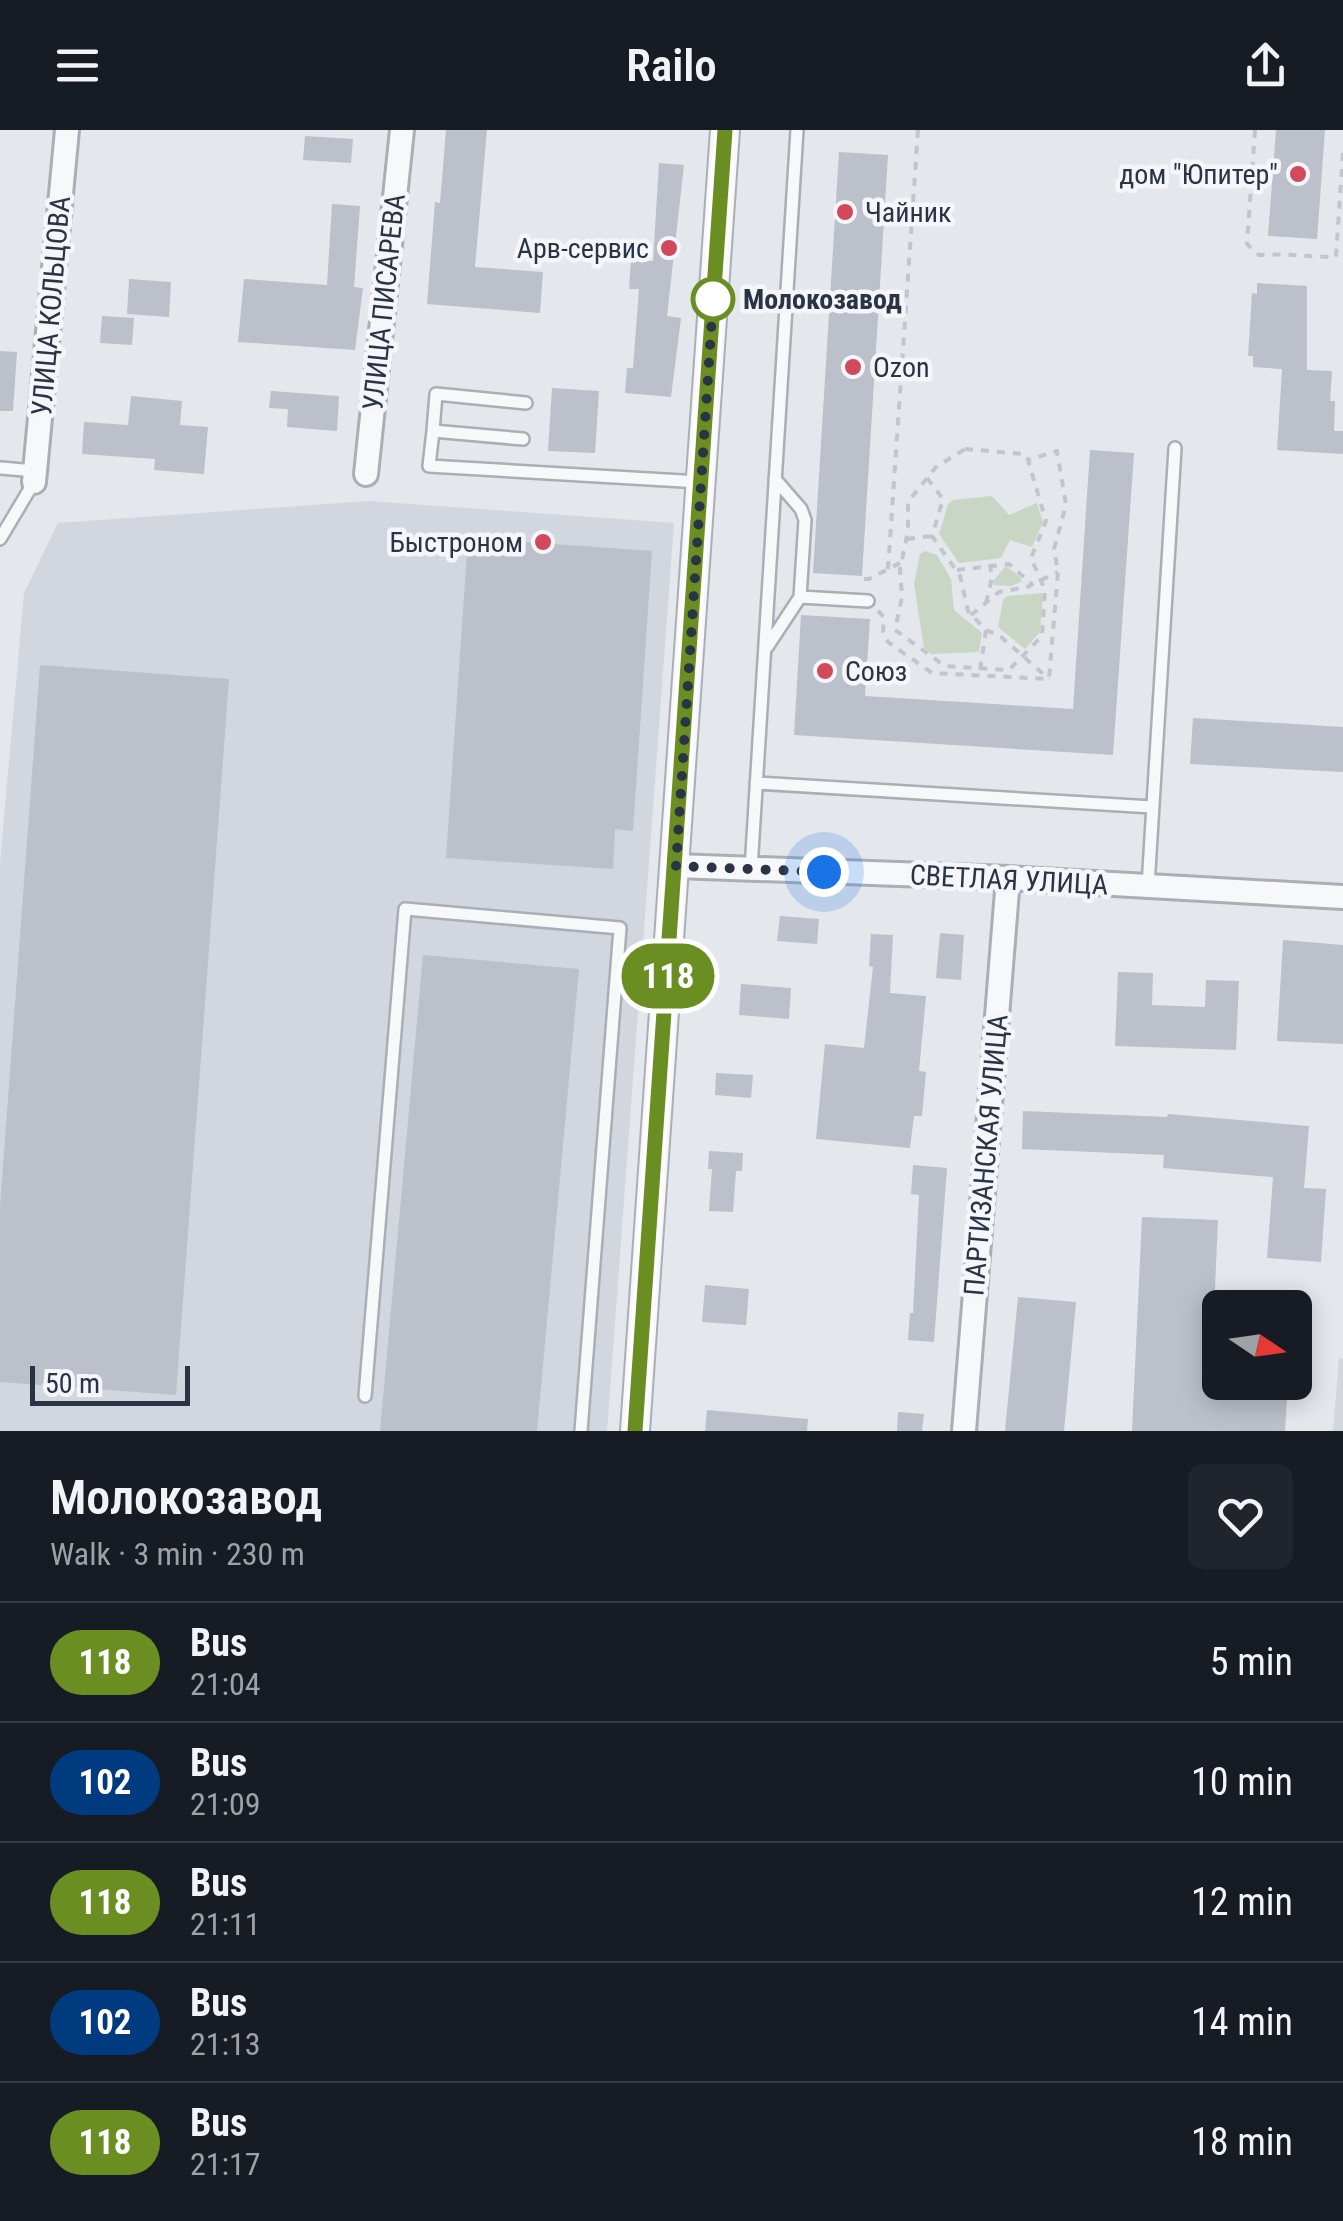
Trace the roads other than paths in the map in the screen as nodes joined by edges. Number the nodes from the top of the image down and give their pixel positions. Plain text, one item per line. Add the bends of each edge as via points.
1 (67, 130) edge
2 (402, 130) edge
3 (725, 130) edge
4 (796, 130) edge
5 (526, 403) dead end
6 (432, 432) junction
7 (523, 439) dead end
8 (1174, 448) dead end
9 (1, 468) edge
10 (366, 474) dead end
11 (35, 477) junction
12 (775, 479) junction
13 (700, 482) junction
14 (0, 539) edge
15 (800, 597) junction
16 (868, 601) road end
17 (764, 650) junction
18 (756, 783) junction
19 (1152, 808) junction
20 (676, 866) junction
21 (751, 869) junction
22 (1008, 878) junction
23 (1148, 886) junction
24 (1343, 898) edge
25 (365, 1396) dead end
26 (581, 1431) edge
27 (635, 1431) edge
28 (964, 1431) edge

1 - 11 street, УЛИЦА КОЛЬЦОВА
2 - 10 street, УЛИЦА ПИСАРЕВА
3 - 13 street
4 - 12 lane
5 - 6 lane via 436,394
6 - 7 lane
6 - 13 lane via 429,466
8 - 19 lane
9 - 11 lane
11 - 14 lane
12 - 15 lane via 804,514
12 - 17 lane
13 - 20 street
15 - 16 lane
15 - 17 lane
17 - 18 lane
18 - 19 lane
18 - 21 lane
19 - 23 lane
20 - 21 street, СВЕТЛАЯ УЛИЦА
20 - 27 street
21 - 22 street, СВЕТЛАЯ УЛИЦА
22 - 23 street, СВЕТЛАЯ УЛИЦА
22 - 28 street, ПАРТИЗАНСКАЯ УЛИЦА
23 - 24 street, СВЕТЛАЯ УЛИЦА
25 - 26 lane via 405,909 620,928

